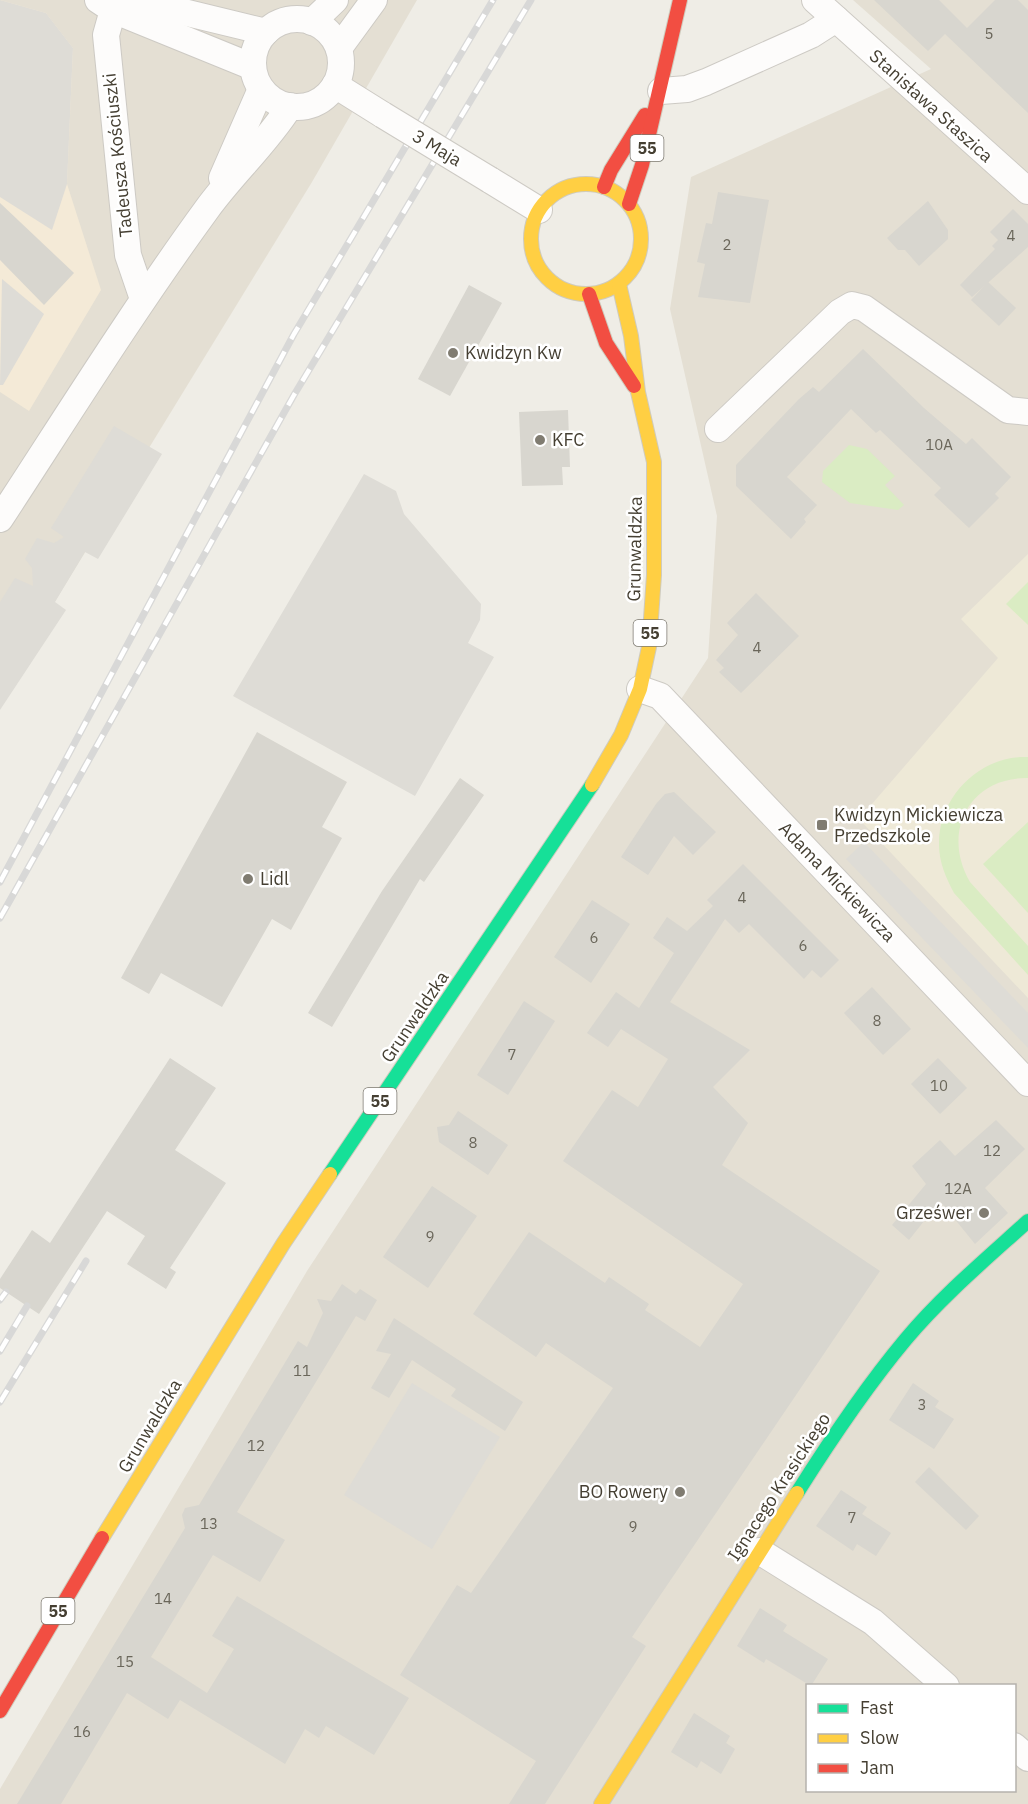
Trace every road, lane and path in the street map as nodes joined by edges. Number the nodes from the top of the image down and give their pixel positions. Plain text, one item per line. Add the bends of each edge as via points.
1 (335, 0) edge
2 (374, 0) edge
3 (680, 0) edge
4 (815, 0) edge
5 (115, 3) edge
6 (836, 19) junction
7 (312, 22) junction
8 (266, 32) junction
9 (339, 48) junction
10 (257, 78) junction
11 (335, 85) junction
12 (661, 91) junction
13 (290, 106) junction
14 (604, 187) junction
15 (1028, 191) edge
16 (629, 204) junction
17 (209, 205) junction
18 (539, 210) junction
19 (619, 284) junction
20 (589, 294) junction
21 (143, 299) junction
22 (638, 392) junction
23 (1028, 412) edge
24 (718, 429) dead end
25 (0, 519) edge
26 (640, 689) junction
27 (1028, 1083) edge
28 (1028, 1221) edge
29 (759, 1551) junction
30 (944, 1684) edge
31 (0, 1711) edge
32 (1016, 1748) edge
33 (1028, 1758) edge
34 (601, 1804) edge

1 - 7 street
2 - 9 street
3 - 12 main road, 55
4 - 6 street, Stanisława Staszica
5 - 8 street
5 - 10 street
5 - 21 street, Tadeusza Kościuszki via 106,35 128,255
6 - 12 street via 811,35 706,82 687,89
6 - 15 street, Stanisława Staszica
7 - 8 street via 287,20
7 - 9 street via 333,37
8 - 10 street via 258,43
9 - 11 street via 340,73
10 - 13 street via 274,100
10 - 17 street
11 - 13 street via 316,102
11 - 18 street, 3 Maja, bridge
12 - 14 main road, 55
12 - 16 main road, 55
13 - 17 street via 272,134
14 - 16 main road
14 - 18 main road via 568,187 549,198
16 - 19 main road via 642,237 640,255
17 - 21 street
18 - 20 main road via 531,243 537,265 563,290
19 - 20 main road
19 - 22 main road, Grunwaldzka / 55
20 - 22 main road, Grunwaldzka / 55 via 606,343
21 - 25 street
22 - 26 main road, Grunwaldzka / 55 via 654,462 653,597 649,647
23 - 24 street via 1008,410 864,308 852,305 840,312
26 - 27 street, Adama Mickiewicza via 660,696
26 - 31 main road, Grunwaldzka / 55 via 602,769 283,1244
28 - 29 main road, Ignacego Krasickiego via 907,1338 846,1415
29 - 30 street via 873,1622
29 - 34 main road, Ignacego Krasickiego
32 - 33 street

